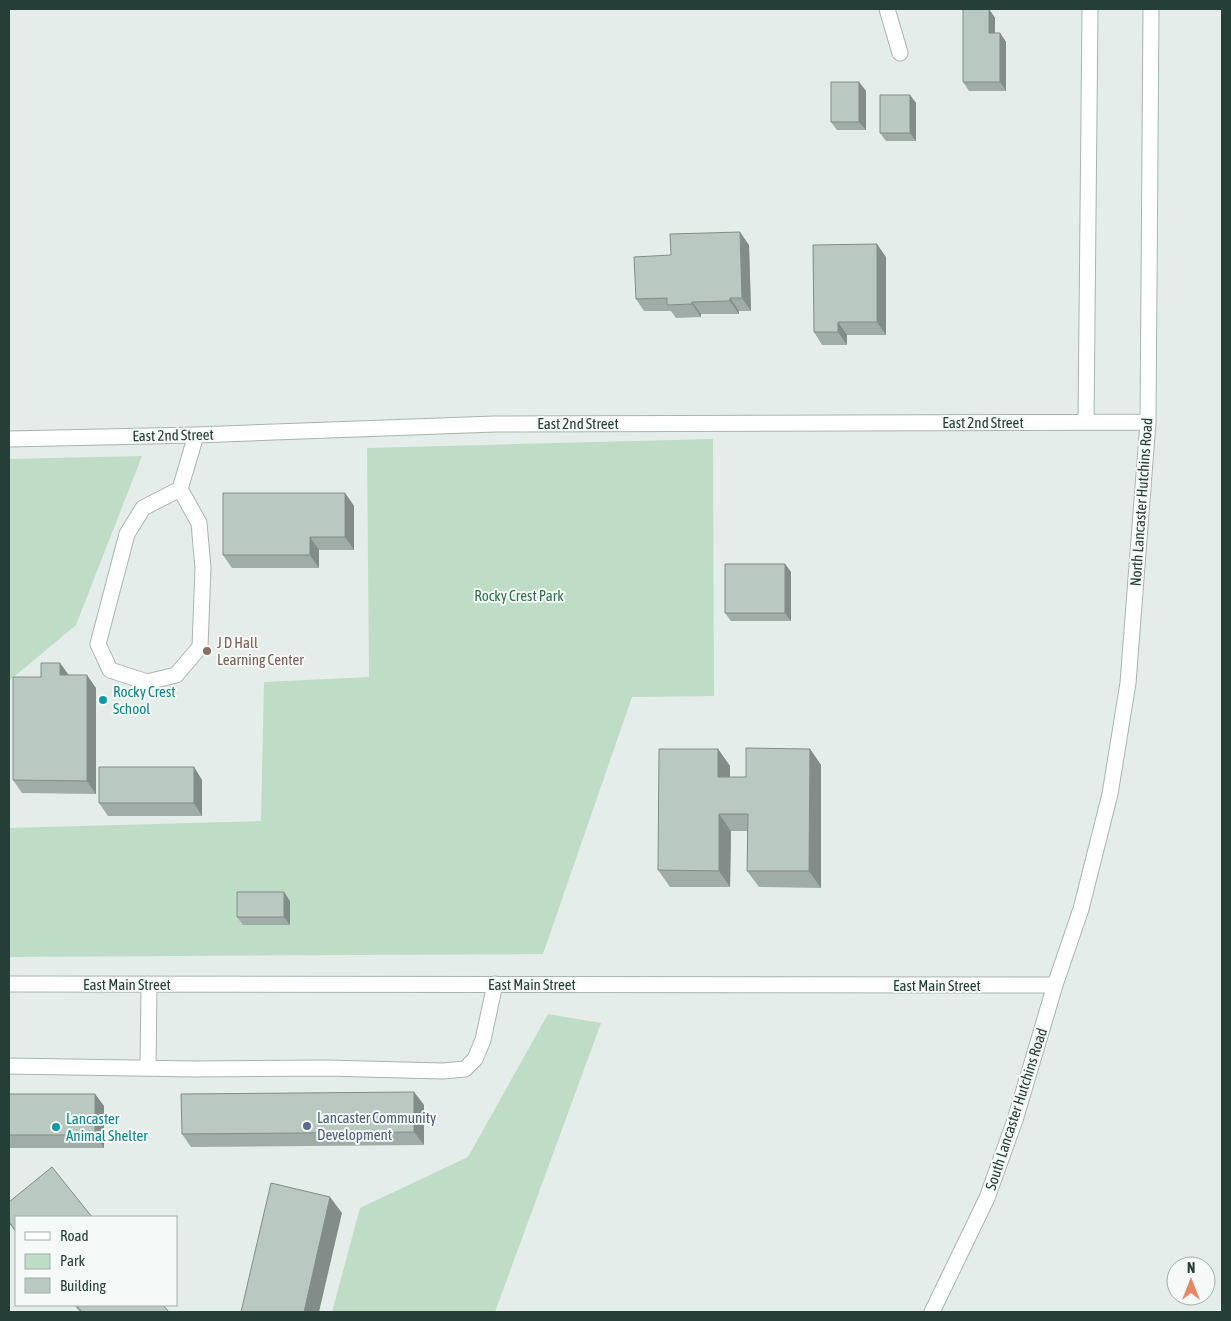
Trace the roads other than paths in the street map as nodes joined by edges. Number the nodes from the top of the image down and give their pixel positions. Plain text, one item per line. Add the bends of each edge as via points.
1 (887, 9) edge
2 (1090, 9) edge
3 (1152, 9) edge
4 (900, 53) dead end
5 (1086, 422) junction
6 (1148, 422) junction
7 (196, 435) junction
8 (9, 438) edge
9 (180, 489) junction
10 (9, 984) edge
11 (149, 984) junction
12 (494, 984) junction
13 (1055, 985) junction
14 (9, 1066) edge
15 (148, 1068) junction
16 (932, 1312) edge

1 - 4 street
2 - 5 street
3 - 6 street, North Lancaster Hutchins Road
5 - 6 street, East 2nd Street
5 - 7 street, East 2nd Street via 495,424
6 - 13 street, North Lancaster Hutchins Road via 1128,683 1110,794 1081,909
7 - 8 street, East 2nd Street
7 - 9 street
9 - 9 street via 143,508 127,534 98,644 110,670 147,682 176,675 200,647 202,568 199,522
10 - 11 street, East Main Street
11 - 12 street, East Main Street
11 - 15 street
12 - 13 street, East Main Street
12 - 15 street via 483,1040 476,1059 465,1068 443,1071
13 - 16 street, South Lancaster Hutchins Road via 1016,1120 987,1198
14 - 15 street

